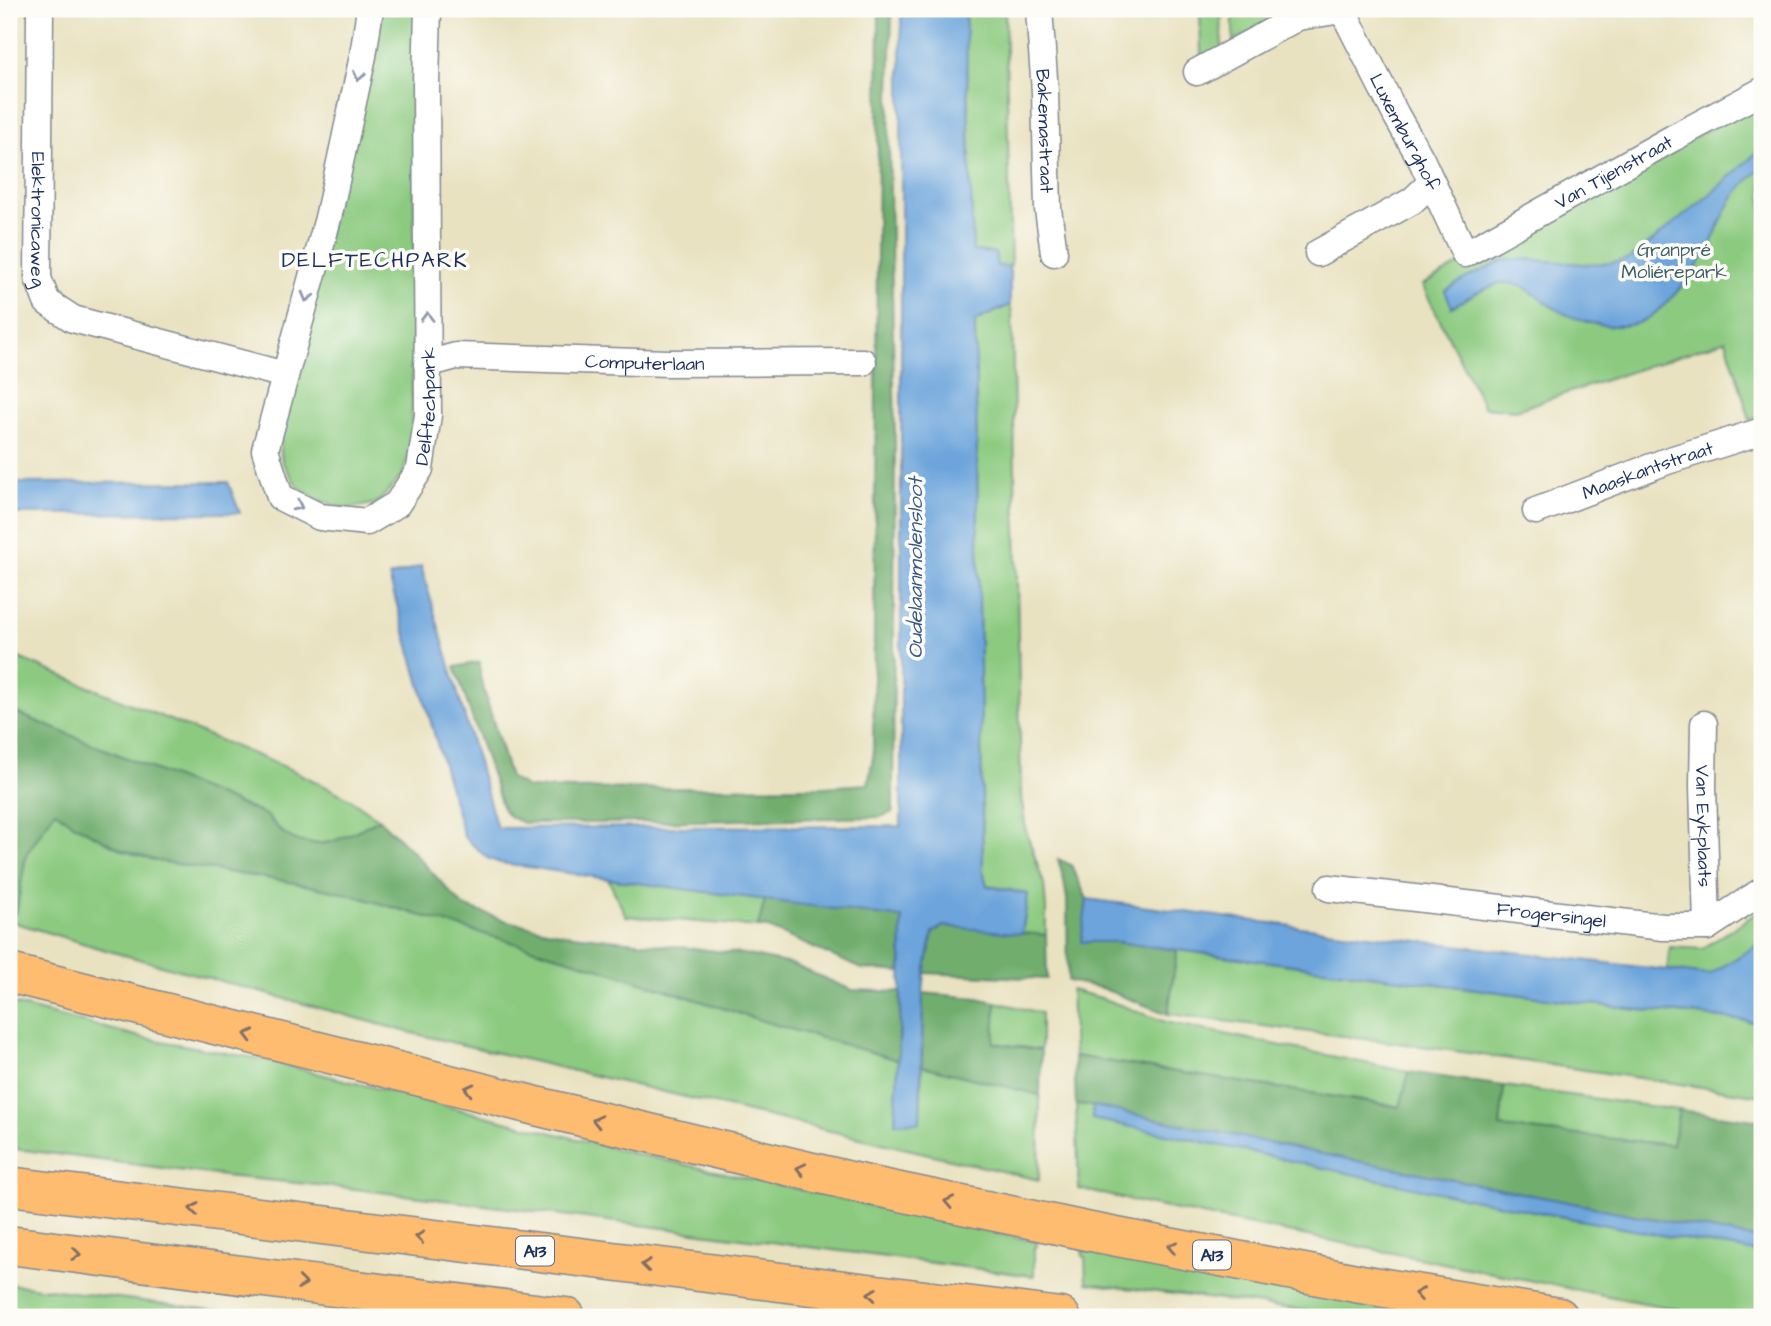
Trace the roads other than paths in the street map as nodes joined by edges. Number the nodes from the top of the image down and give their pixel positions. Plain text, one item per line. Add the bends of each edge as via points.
1 (40, 9) edge
2 (370, 9) edge
3 (428, 9) edge
4 (1039, 9) edge
5 (1342, 9) edge
6 (1197, 72) dead end
7 (1762, 91) edge
8 (1432, 183) junction
9 (1054, 253) dead end
10 (1318, 253) dead end
11 (1465, 254) joint
12 (863, 362) dead end
13 (428, 364) junction
14 (285, 375) junction
15 (1762, 431) edge
16 (1536, 511) dead end
17 (1704, 724) dead end
18 (1329, 888) dead end
19 (1762, 891) edge
20 (1707, 927) junction
21 (9, 973) edge
22 (9, 1186) edge
23 (9, 1245) edge
24 (566, 1317) edge
25 (1061, 1317) edge
26 (1559, 1317) edge

1 - 14 street, Elektronicaweg via 38,278 47,302 73,319
2 -> 14 street, Delftechpark via 328,218
13 -> 3 street, Delftechpark
4 - 9 street, Bakemastraat
5 - 6 street, Luxemburghof via 1298,17
5 - 8 street, Luxemburghof
7 - 11 street, Van Tijenstraat
8 - 10 street via 1412,201
8 - 11 street, Luxemburghof
12 - 13 street, Computerlaan via 668,363 456,356
14 -> 13 street, Delftechpark via 265,450 280,497 320,517 367,522 397,504 420,469 428,415
15 - 16 street, Maaskantstraat
17 - 20 street, Van Eykplaats
18 - 20 street, Frogersingel via 1663,927
19 - 20 street
26 -> 21 highway, A13 via 1361,1284 867,1185
25 -> 22 highway, A13
23 -> 24 highway

